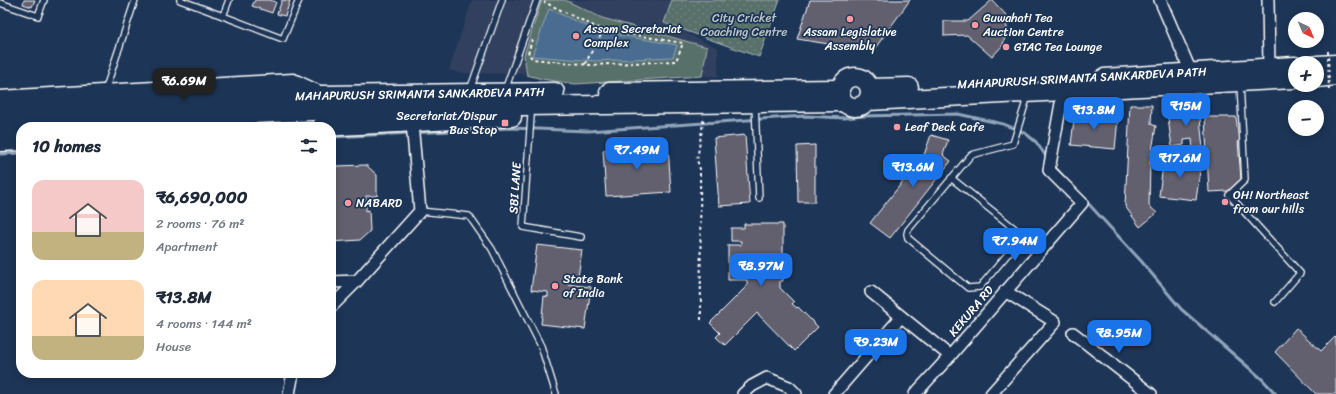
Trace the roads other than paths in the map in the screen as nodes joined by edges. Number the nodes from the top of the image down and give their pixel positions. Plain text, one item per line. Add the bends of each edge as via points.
1 (44, 0) edge
2 (135, 0) edge
3 (180, 0) edge
4 (229, 0) edge
5 (299, 0) edge
6 (502, 0) edge
7 (537, 0) edge
8 (1160, 0) edge
9 (1268, 0) edge
10 (0, 3) edge
11 (223, 16) junction
12 (1288, 66) edge
13 (1269, 67) junction
14 (1191, 72) junction
15 (1288, 80) edge
16 (1240, 83) junction
17 (504, 92) junction
18 (1063, 92) junction
19 (105, 94) junction
20 (869, 94) junction
21 (1028, 94) junction
22 (321, 95) junction
23 (50, 96) junction
24 (841, 96) junction
25 (0, 99) edge
26 (467, 99) junction
27 (560, 104) junction
28 (68, 108) junction
29 (755, 108) junction
30 (0, 112) edge
31 (531, 120) junction
32 (97, 122) edge
33 (16, 126) edge
34 (0, 127) edge
35 (336, 127) edge
36 (413, 130) junction
37 (16, 141) edge
38 (0, 142) edge
39 (952, 178) junction
40 (759, 198) dead end
41 (420, 211) junction
42 (581, 237) dead end
43 (357, 281) junction
44 (336, 282) edge
45 (1005, 291) junction
46 (871, 292) dead end
47 (336, 302) edge
48 (1275, 302) dead end
49 (901, 316) junction
50 (1073, 333) dead end
51 (950, 356) junction
52 (292, 378) edge
53 (290, 394) edge
54 (556, 394) edge
55 (743, 394) edge
56 (796, 394) edge
57 (834, 394) edge
58 (915, 394) edge
59 (991, 394) edge
60 (1151, 394) edge

1 - 10 lane via 38,16
2 - 19 lane
3 - 11 lane
4 - 11 lane
5 - 11 lane via 283,39
6 - 26 lane
7 - 17 lane
8 - 14 street
9 - 13 street
12 - 13 main road, MAHAPURUSH SRIMANTA SANKARDEVA PATH
13 - 14 main road, MAHAPURUSH SRIMANTA SANKARDEVA PATH
14 - 20 main road, MAHAPURUSH SRIMANTA SANKARDEVA PATH
15 - 16 main road, MAHAPURUSH SRIMANTA SANKARDEVA PATH
16 - 18 main road, MAHAPURUSH SRIMANTA SANKARDEVA PATH
16 - 48 lane via 1245,180 1228,195 1300,273
17 - 24 main road, MAHAPURUSH SRIMANTA SANKARDEVA PATH
17 - 26 main road, MAHAPURUSH SRIMANTA SANKARDEVA PATH
18 - 21 main road, MAHAPURUSH SRIMANTA SANKARDEVA PATH
18 - 45 street, KEKURA RD via 1049,170 1082,203
19 - 22 main road via 293,82
19 - 23 main road
20 - 21 main road, MAHAPURUSH SRIMANTA SANKARDEVA PATH
20 - 24 main road via 856,108 846,105
20 - 24 main road via 862,78 852,77 843,82
21 - 39 lane via 1014,144 971,155
22 - 26 main road, MAHAPURUSH SRIMANTA SANKARDEVA PATH
22 - 28 main road, MAHAPURUSH SRIMANTA SANKARDEVA PATH
23 - 25 main road
23 - 28 main road
24 - 29 main road, MAHAPURUSH SRIMANTA SANKARDEVA PATH
26 - 27 main road
26 - 32 main road via 370,108
27 - 29 main road, MAHAPURUSH SRIMANTA SANKARDEVA PATH
27 - 31 main road, MAHAPURUSH SRIMANTA SANKARDEVA PATH
28 - 30 main road, MAHAPURUSH SRIMANTA SANKARDEVA PATH
29 - 40 lane
31 - 36 main road, MAHAPURUSH SRIMANTA SANKARDEVA PATH
31 - 42 lane, SBI LANE via 523,227
33 - 34 main road
35 - 36 main road, MAHAPURUSH SRIMANTA SANKARDEVA PATH
36 - 41 street
37 - 38 main road
39 - 39 lane via 907,234 908,238 968,288 974,289 980,287 1017,243 1018,236 1015,229
41 - 43 street
41 - 54 lane via 469,216 492,249 541,346
43 - 44 street
43 - 47 street
45 - 51 street, KEKURA RD
45 - 59 street via 1055,322
46 - 49 street
49 - 51 street
49 - 57 street
50 - 60 street
51 - 58 street, KEKURA RD
52 - 53 street
55 - 56 street via 767,378 789,387

